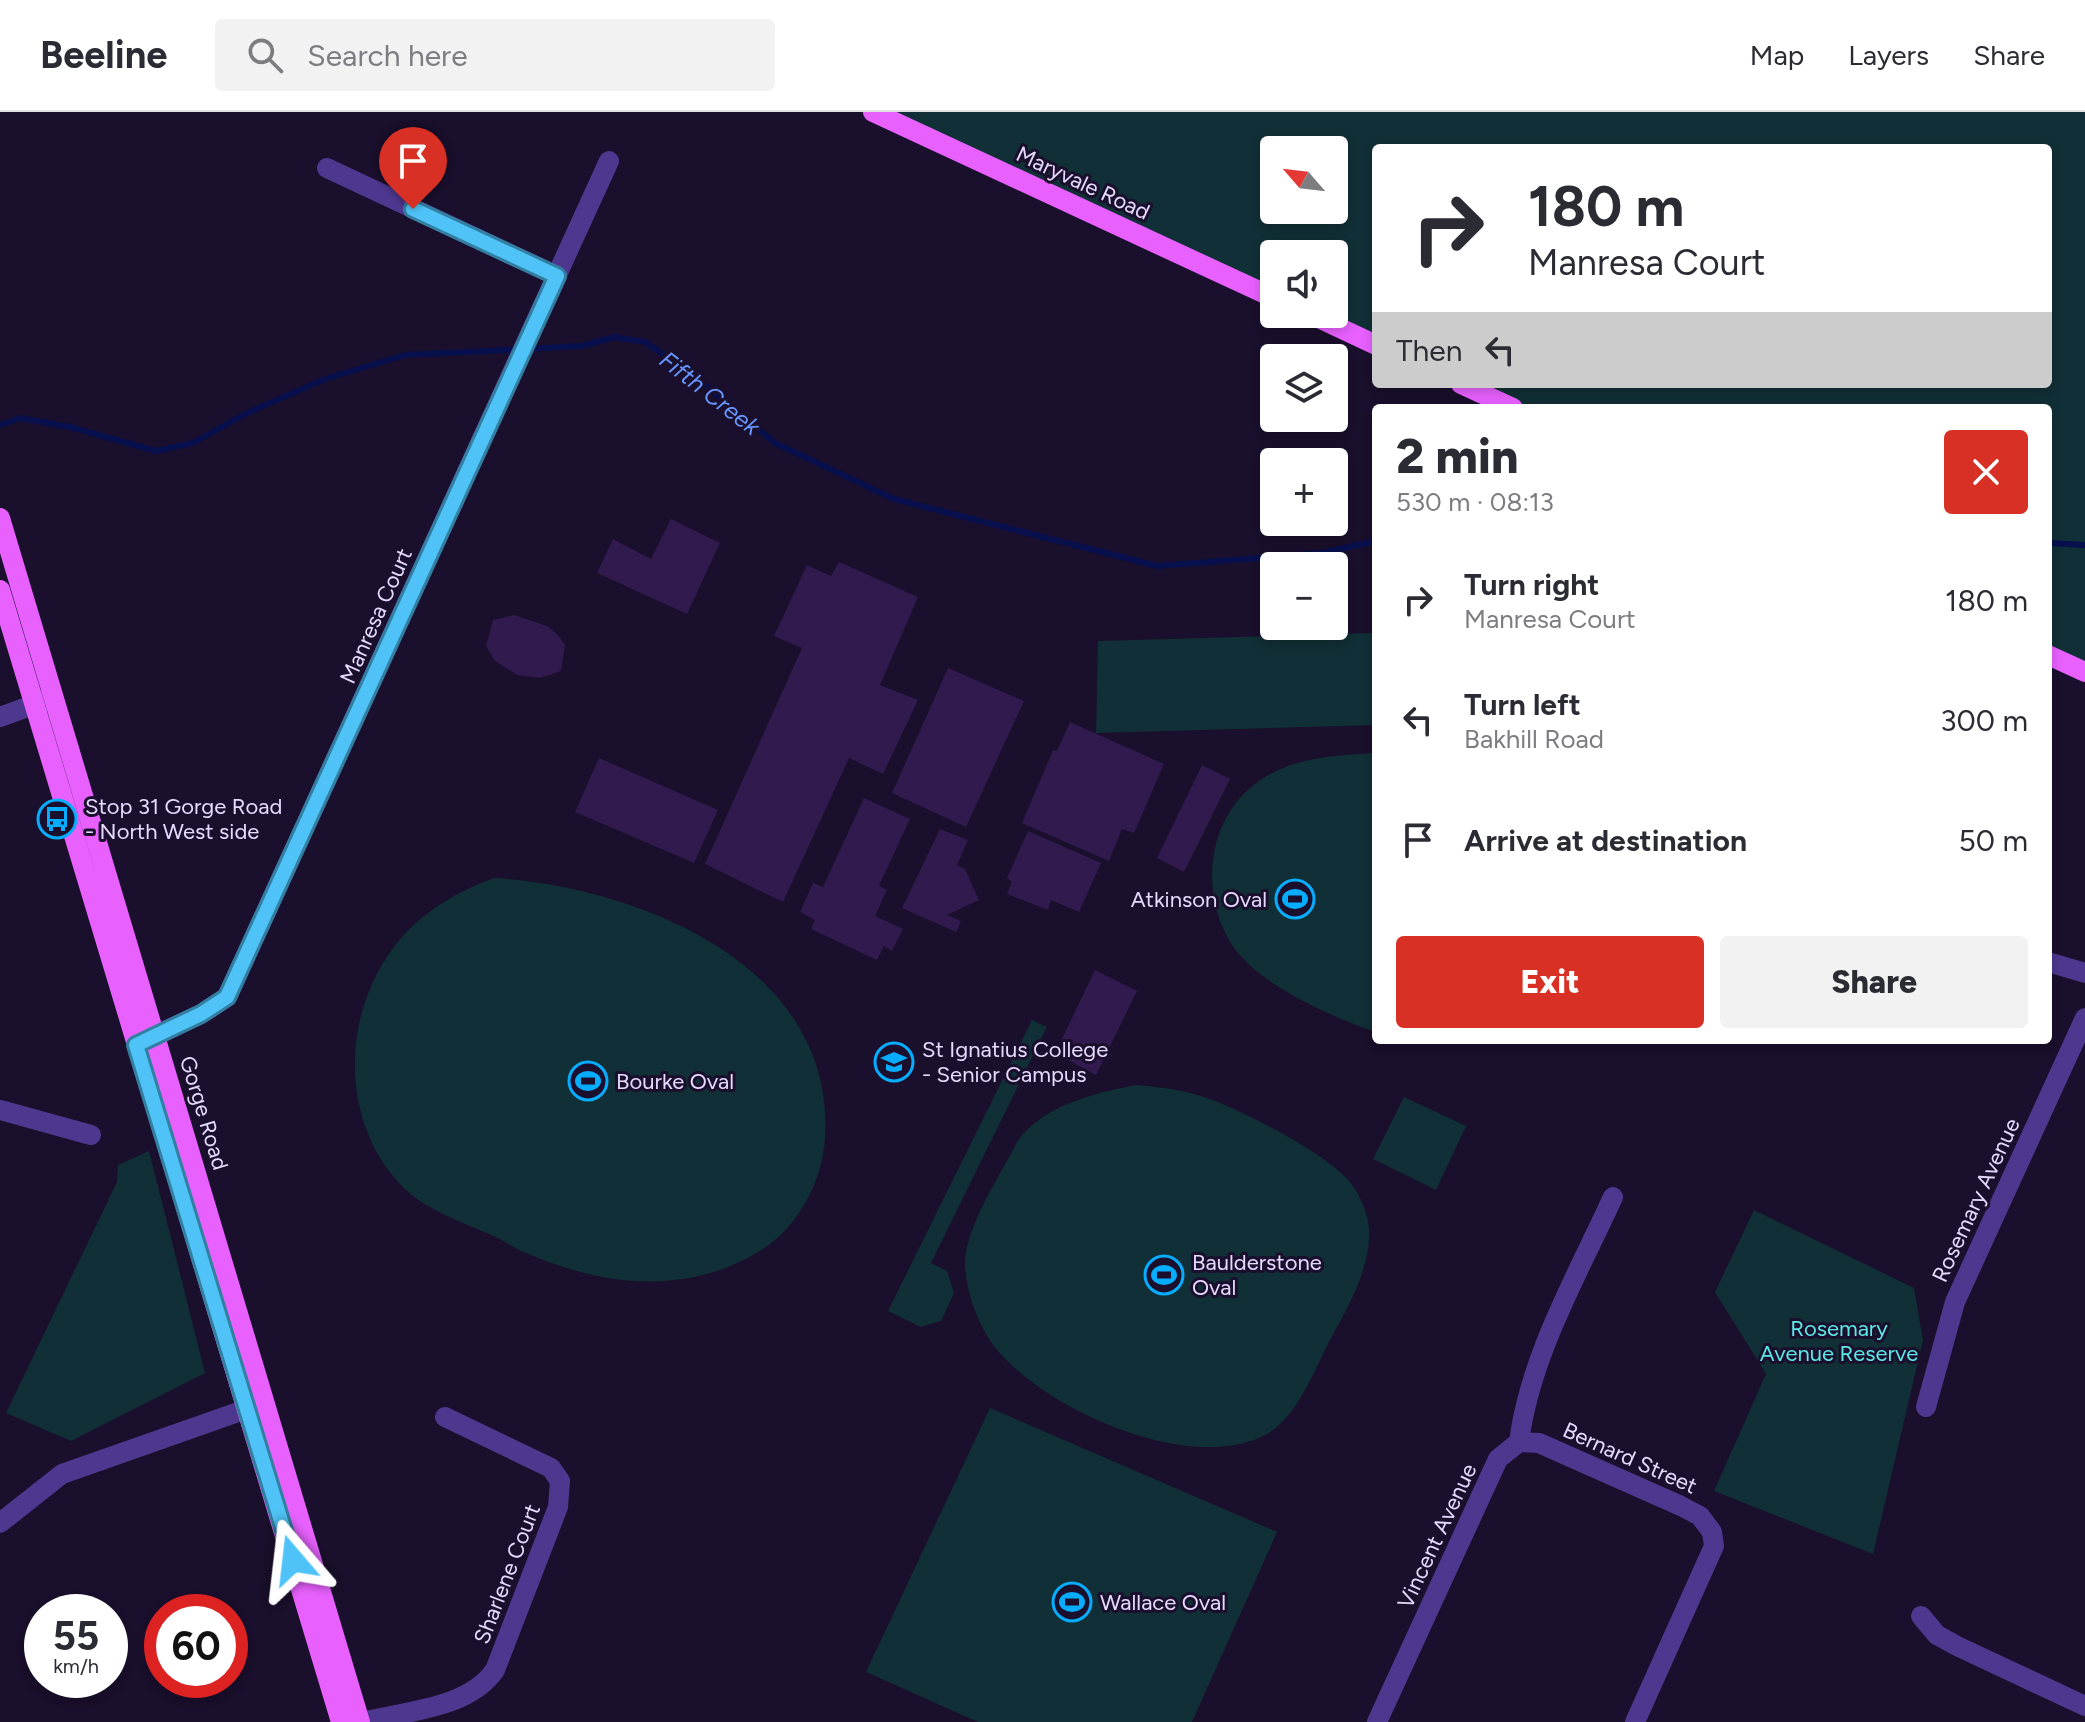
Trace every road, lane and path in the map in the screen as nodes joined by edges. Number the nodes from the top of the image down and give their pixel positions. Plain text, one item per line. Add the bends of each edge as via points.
1 (873, 112) edge
2 (609, 161) dead end
3 (327, 168) dead end
4 (557, 276) junction
5 (1260, 292) edge
6 (1340, 328) edge
7 (1372, 343) edge
8 (1470, 388) edge
9 (1504, 404) edge
10 (0, 518) edge
11 (0, 590) edge
12 (2052, 657) edge
13 (2085, 672) edge
14 (54, 697) junction
15 (33, 704) junction
16 (0, 717) edge
17 (2052, 963) edge
18 (2085, 973) edge
19 (2085, 1018) edge
20 (156, 1036) junction
21 (136, 1045) junction
22 (0, 1110) edge
23 (91, 1135) dead end
24 (1613, 1197) dead end
25 (265, 1403) junction
26 (1926, 1407) dead end
27 (245, 1409) junction
28 (445, 1417) dead end
29 (1519, 1442) junction
30 (7, 1501) edge
31 (0, 1523) edge
32 (1921, 1616) dead end
33 (2085, 1705) edge
34 (341, 1722) edge
35 (361, 1722) edge
36 (1377, 1722) edge
37 (1635, 1722) edge
38 (2077, 1722) edge

1 - 5 main road, Maryvale Road
2 - 4 street, Manresa Court
3 - 4 street
4 - 20 street, Manresa Court via 227,997
6 - 7 main road
8 - 9 main road
10 - 14 main road, Gorge Road
11 - 15 main road, Gorge Road
12 - 13 main road
14 - 15 street
14 - 20 main road, Gorge Road
15 - 16 street
15 - 21 main road, Gorge Road
17 - 18 street
19 - 26 street, Rosemary Avenue via 1955,1302
20 - 21 street, Manresa Court
20 - 25 main road, Gorge Road
21 - 27 main road, Gorge Road
22 - 23 street
24 - 29 street via 1539,1360 1523,1408
25 - 27 street
25 - 35 main road, Gorge Road
27 - 30 street via 62,1474
27 - 34 main road, Gorge Road
28 - 35 street, Sharlene Court via 551,1468 560,1481 558,1507 487,1683 464,1698
29 - 36 street, Vincent Avenue via 1498,1459
29 - 37 street, Bernard Street via 1539,1443 1681,1506 1700,1516 1712,1532 1714,1546 1703,1576
30 - 31 street
32 - 33 street via 1937,1635 1957,1646
33 - 38 street

